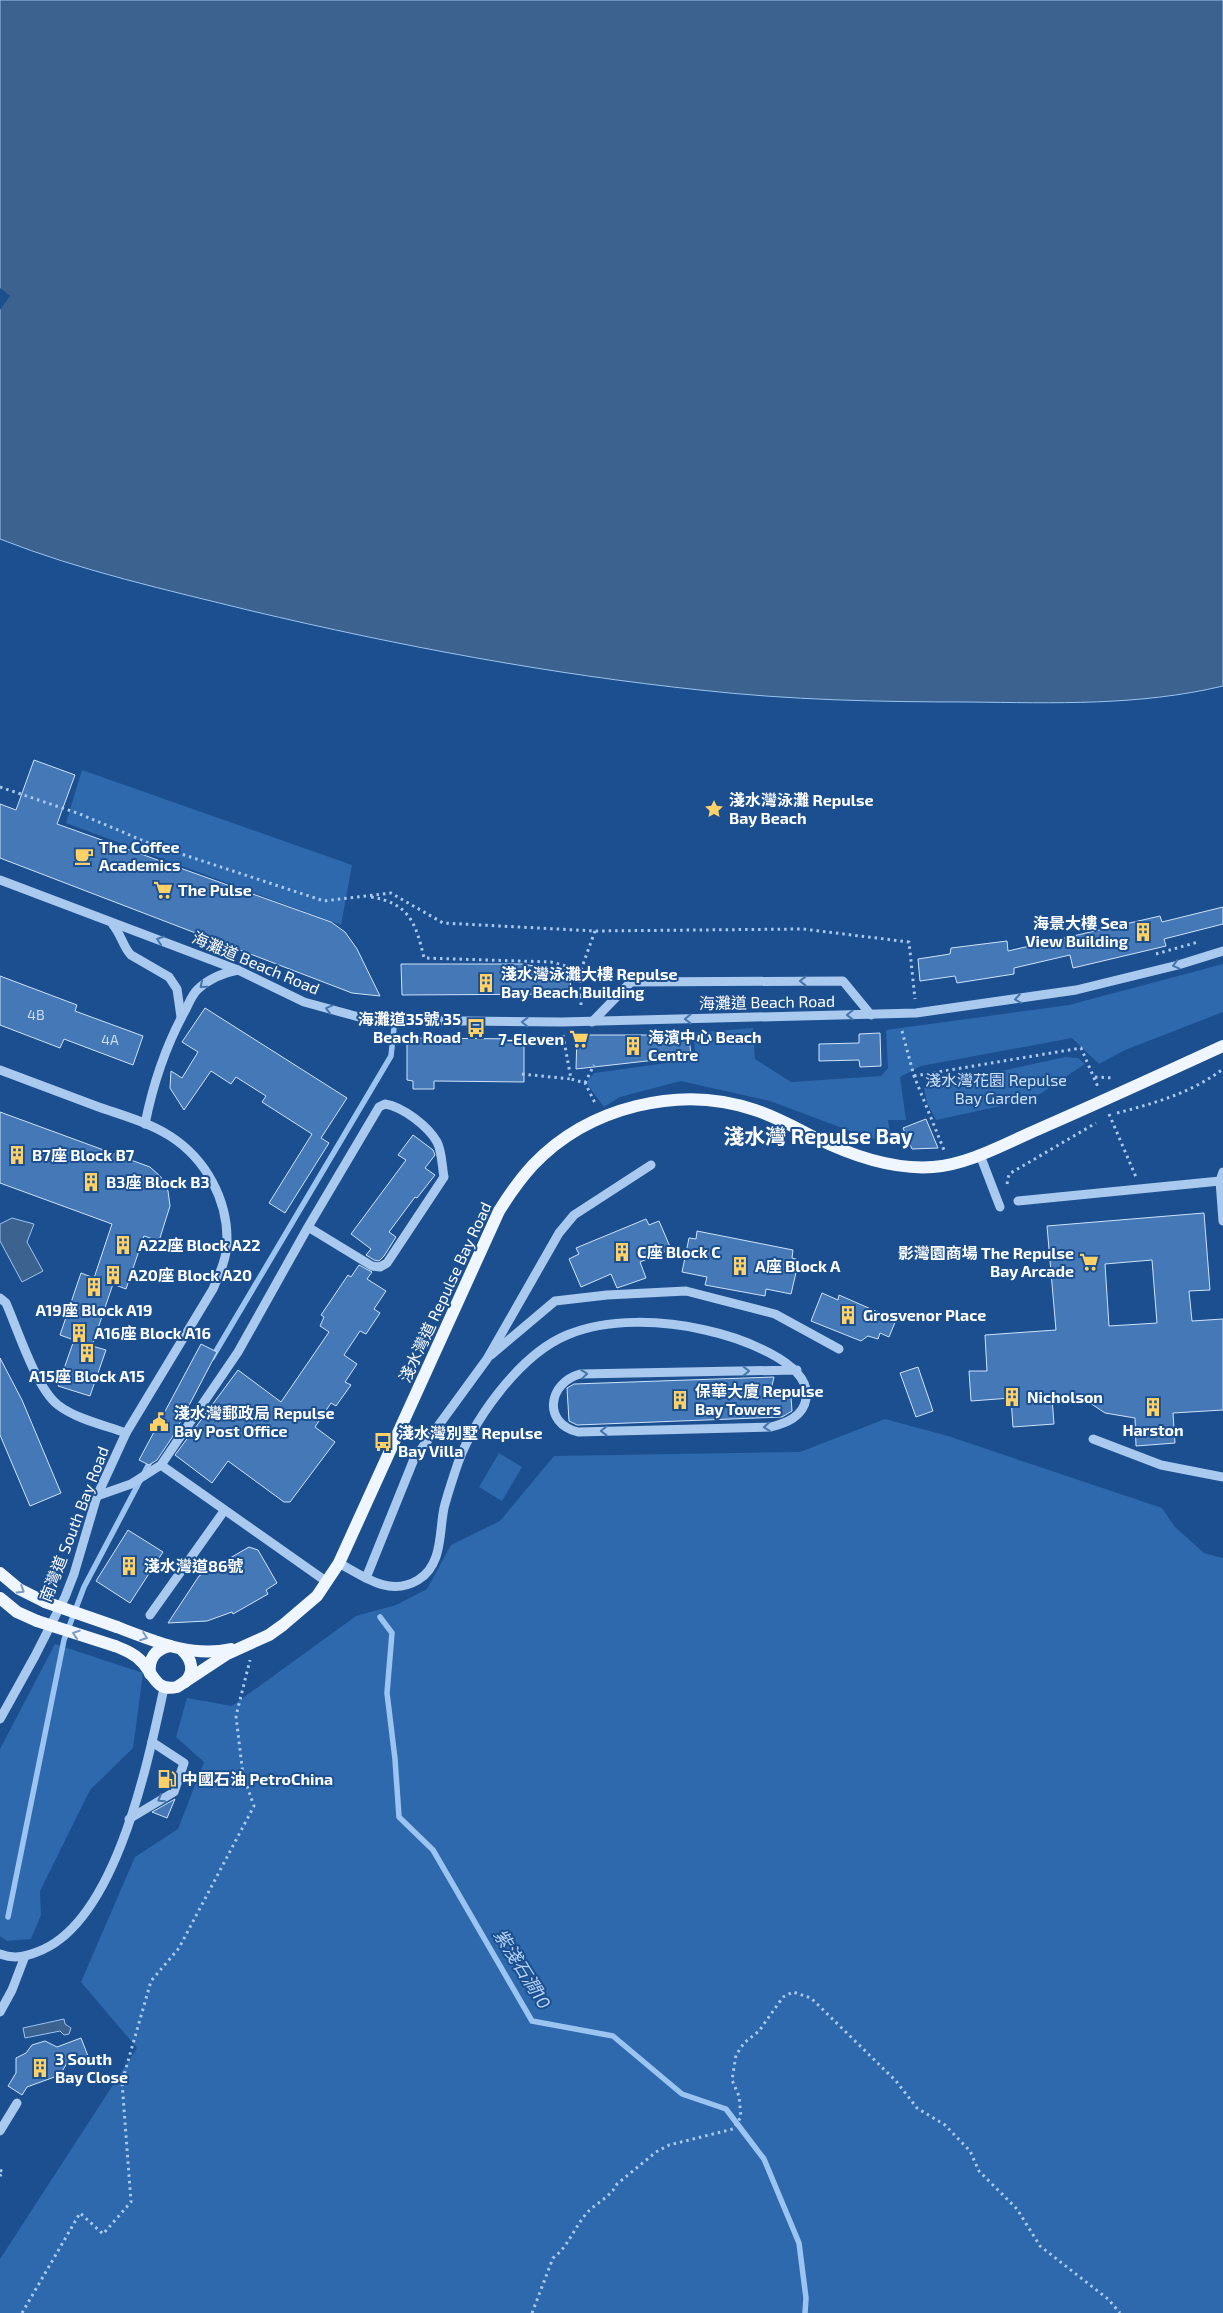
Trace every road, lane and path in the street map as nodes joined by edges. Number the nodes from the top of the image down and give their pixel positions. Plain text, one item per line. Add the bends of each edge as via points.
1 (0, 787) edge
2 (0, 880) edge
3 (365, 896) junction
4 (112, 924) junction
5 (595, 931) junction
6 (1204, 941) dead end
7 (1223, 951) edge
8 (1146, 957) dead end
9 (238, 970) junction
10 (581, 970) junction
11 (581, 996) junction
12 (616, 997) junction
13 (916, 1004) dead end
14 (571, 1010) dead end
15 (871, 1015) junction
16 (181, 1017) junction
17 (592, 1022) junction
18 (902, 1031) dead end
19 (563, 1035) dead end
20 (1223, 1046) edge
21 (594, 1065) dead end
22 (1223, 1069) edge
23 (0, 1070) edge
24 (522, 1074) dead end
25 (914, 1076) junction
26 (571, 1078) junction
27 (1095, 1078) dead end
28 (585, 1083) junction
29 (1109, 1115) junction
30 (602, 1119) junction
31 (145, 1124) junction
32 (980, 1155) junction
33 (950, 1164) junction
34 (650, 1165) dead end
35 (1223, 1172) edge
36 (1220, 1181) junction
37 (1141, 1189) junction
38 (1009, 1190) dead end
39 (1018, 1201) dead end
40 (1000, 1207) dead end
41 (1223, 1221) edge
42 (308, 1227) junction
43 (0, 1298) edge
44 (839, 1349) dead end
45 (487, 1359) junction
46 (797, 1370) junction
47 (126, 1433) junction
48 (1093, 1439) dead end
49 (161, 1465) junction
50 (1223, 1477) edge
51 (96, 1496) junction
52 (224, 1512) junction
53 (338, 1563) junction
54 (0, 1573) edge
55 (366, 1578) junction
56 (327, 1582) junction
57 (0, 1598) edge
58 (150, 1614) dead end
59 (245, 1646) junction
60 (176, 1648) junction
61 (258, 1656) dead end
62 (150, 1674) junction
63 (183, 1684) junction
64 (164, 1688) junction
65 (0, 1719) edge
66 (152, 1742) junction
67 (129, 1819) junction
68 (0, 1954) edge
69 (25, 1956) junction
70 (0, 2012) edge
71 (18, 2103) dead end
72 (0, 2131) edge
73 (0, 2170) edge
74 (0, 2176) edge
75 (22, 2313) edge
76 (532, 2313) edge
77 (1120, 2313) edge

1 - 3 path via 80,814 151,844 324,902
2 - 4 street, 海灘道 Beach Road
3 - 5 path via 391,893 443,923
3 - 10 path via 389,900 402,909 412,921 424,958 550,962
9 -> 4 street, 海灘道 Beach Road
4 - 16 street via 131,956 169,977 176,989
5 - 10 path
5 - 13 path via 803,929 910,942
6 - 8 path
7 -> 15 street, 海灘道 Beach Road via 1076,990 938,1011
9 -> 16 street via 222,973 206,982 196,991
17 -> 9 street, 海灘道 Beach Road via 370,1020 304,1002
10 - 11 path
11 - 12 path
11 - 14 path via 581,1010
15 -> 12 street via 843,981 631,982
12 - 17 street
15 -> 17 street, 海灘道 Beach Road
16 - 31 street via 156,1077
18 - 25 path
19 - 26 path
20 - 32 main road, 淺水灣道 Repulse Bay Road
21 - 28 path
22 - 29 path via 1205,1083 1158,1103
23 - 31 street, 南灣道 South Bay Road
24 - 26 path
25 - 27 path via 1081,1048
25 - 33 path
26 - 28 path
28 - 30 path
29 - 37 path
29 - 38 path via 1009,1174
30 - 33 main road, 淺水灣道 Repulse Bay Road via 645,1103 690,1099 718,1101 756,1110 866,1158 918,1167
30 - 53 main road, 淺水灣道 Repulse Bay Road via 543,1155 524,1175 499,1211
31 - 47 street, 南灣道 South Bay Road via 185,1147 212,1178 221,1202 227,1243 213,1289
32 - 33 main road, 淺水灣道 Repulse Bay Road
32 - 40 street
34 - 45 street via 574,1215 554,1241
35 - 36 street
36 - 37 street
36 - 41 street
37 - 39 street
42 - 42 street via 379,1107 391,1105 411,1115 438,1143 444,1177 387,1263 380,1267 372,1266
42 - 49 street via 238,1352
43 - 47 street via 6,1303 51,1399 67,1411
44 - 45 street via 775,1314 686,1291 555,1300
45 - 55 street via 414,1459
46 -> 46 street via 807,1395 805,1406 789,1422 771,1427 578,1432 568,1429 555,1416 554,1397 558,1388 571,1376 580,1374
46 - 55 street via 752,1346 679,1325 628,1323 566,1335 534,1355 494,1399 472,1433 455,1469 433,1566 419,1579 402,1587 383,1586
47 - 51 street, 南灣道 South Bay Road
48 - 50 street via 1161,1465
49 - 51 street via 147,1476
49 - 52 street
51 - 65 street, 南灣道 South Bay Road via 65,1597
52 - 56 street
52 - 58 street
53 - 55 street
53 - 56 main road, 淺水灣道 Repulse Bay Road
54 -> 60 main road, 淺水灣道 Repulse Bay Road, bridge via 19,1589 45,1602
56 - 59 main road, 淺水灣道 Repulse Bay Road via 305,1608 283,1625
62 -> 57 main road, bridge via 137,1657 115,1646 37,1621 17,1612
59 - 60 main road, 淺水灣道 Repulse Bay Road via 210,1652
59 - 63 main road, 淺水灣道 Repulse Bay Road via 219,1659
60 - 62 main road via 157,1650 149,1668
60 - 63 main road via 187,1654 192,1667
61 - 75 path via 250,1660 236,1716 243,1775 254,1806 179,1948 151,1981 122,2082 131,2202 103,2234 80,2213
62 - 64 main road
63 - 64 main road, 淺水灣道 Repulse Bay Road
64 - 66 street
66 - 67 street
66 -> 67 street via 184,1763 174,1792
67 - 69 street via 99,1894 72,1931 44,1950
68 - 69 street
69 - 70 street
71 - 72 street
73 - 74 path via 3,2172
76 - 77 path via 553,2258 560,2253 587,2213 614,2191 616,2184 656,2152 733,2129 741,2117 740,2096 732,2080 736,2055 744,2043 759,2031 783,1997 793,1992 811,1998 896,2081 917,2108 946,2125 970,2151 979,2171 1017,2209 1040,2246 1108,2299

